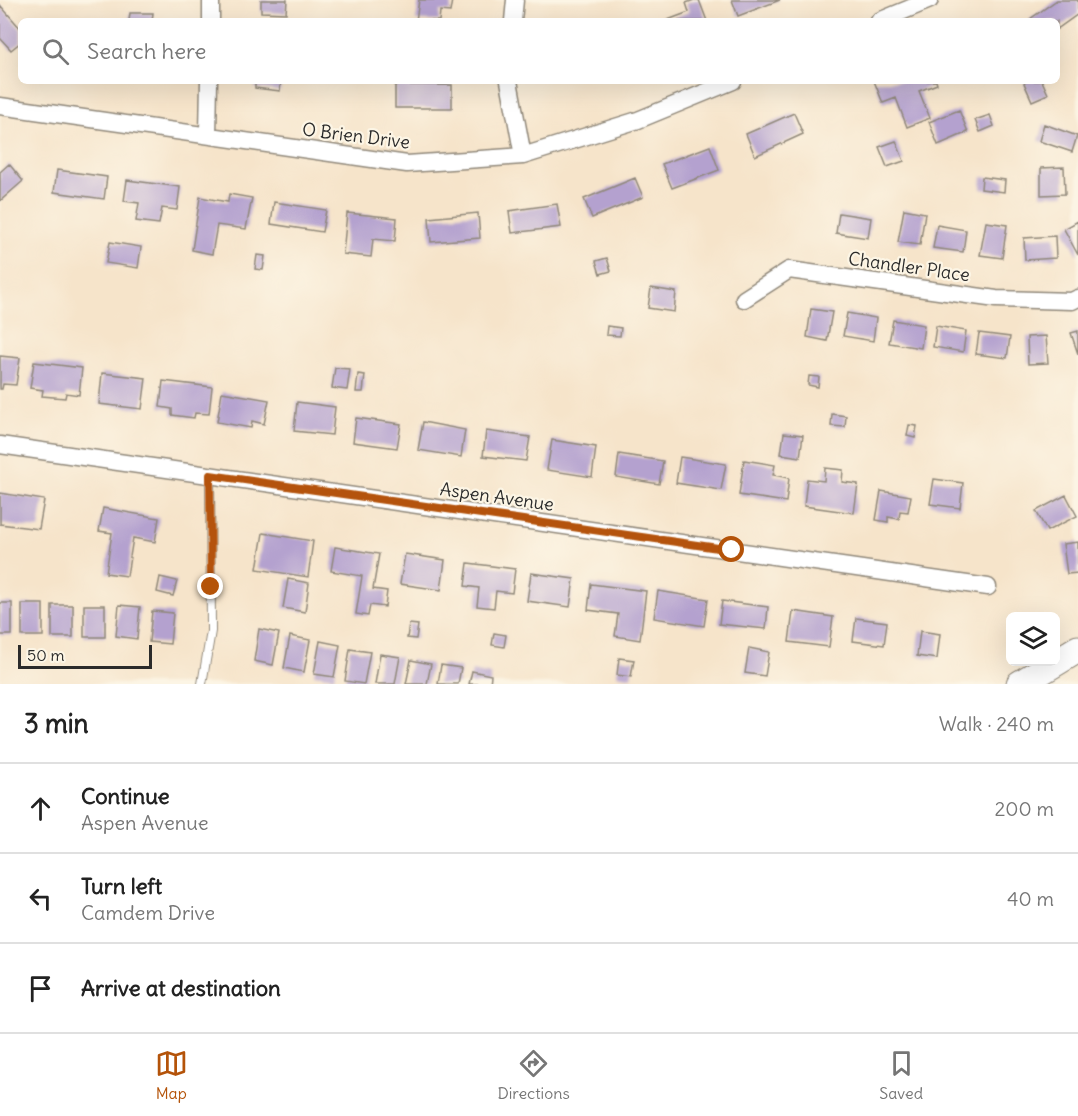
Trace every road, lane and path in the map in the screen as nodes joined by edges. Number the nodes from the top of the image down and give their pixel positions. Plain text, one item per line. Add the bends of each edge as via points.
1 (211, 0) edge
2 (515, 0) edge
3 (930, 0) edge
4 (211, 18) edge
5 (513, 18) edge
6 (886, 18) edge
7 (209, 84) edge
8 (510, 84) edge
9 (726, 84) edge
10 (0, 106) edge
11 (208, 135) junction
12 (523, 156) junction
13 (1078, 298) edge
14 (744, 299) dead end
15 (0, 445) edge
16 (210, 475) junction
17 (988, 587) dead end
18 (1078, 649) edge
19 (202, 684) edge
20 (1020, 684) edge

1 - 4 street
2 - 5 street
3 - 6 street
7 - 11 street
8 - 12 street
9 - 12 street, O Brien Drive via 638,120
10 - 11 street, O Brien Drive
11 - 12 street, O Brien Drive via 407,164
13 - 14 street, Chandler Place via 996,299 789,270
15 - 16 street, Aspen Avenue
16 - 17 street, Aspen Avenue
16 - 19 lane via 211,632
18 - 20 highway

